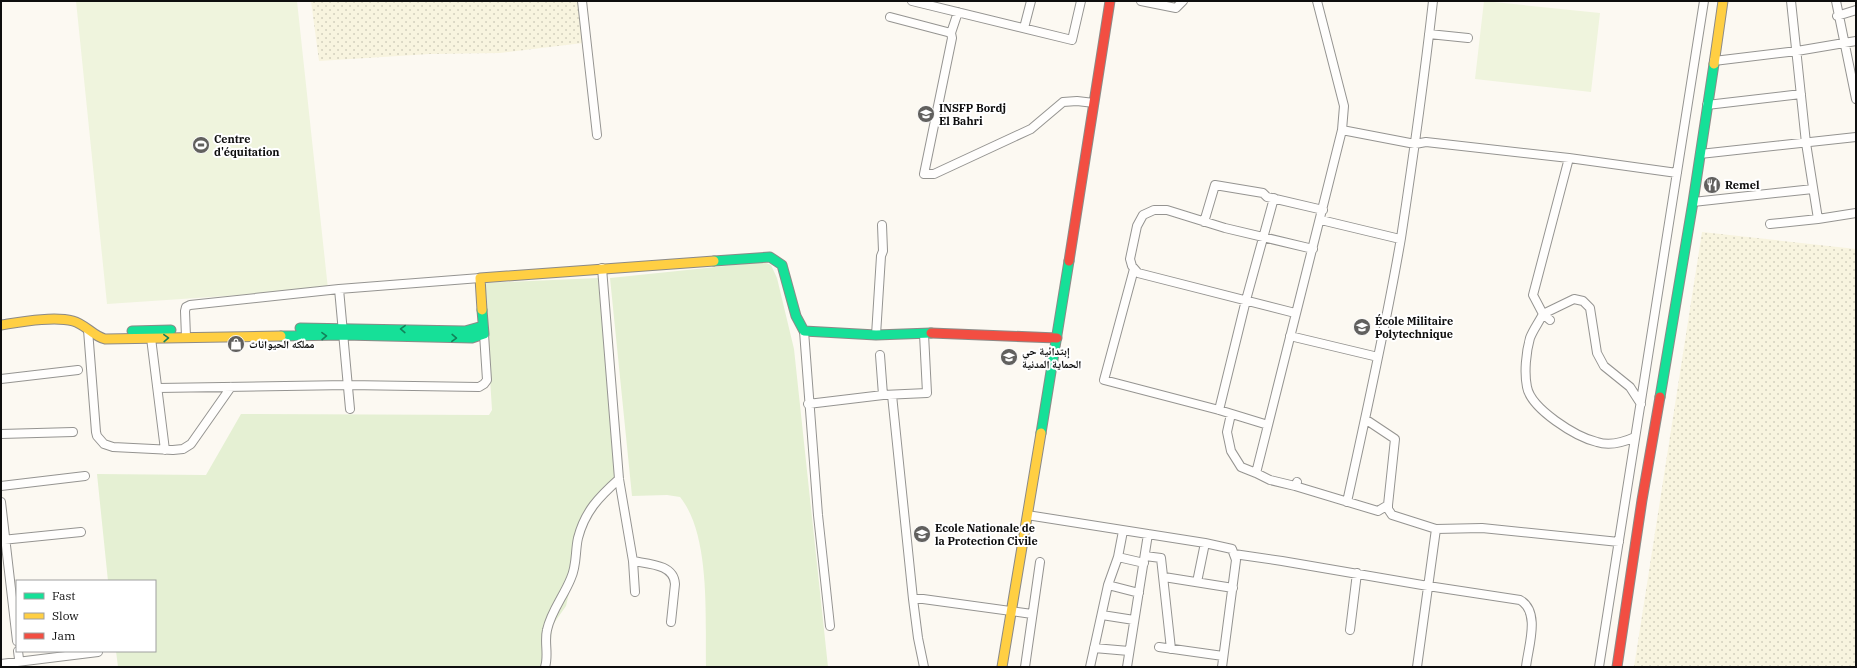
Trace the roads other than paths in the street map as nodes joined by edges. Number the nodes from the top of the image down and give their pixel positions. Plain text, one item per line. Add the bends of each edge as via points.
1 (582, 1) edge
2 (912, 1) edge
3 (1031, 1) edge
4 (1081, 1) edge
5 (1110, 1) edge
6 (1141, 1) edge
7 (1183, 1) edge
8 (1317, 1) edge
9 (1433, 1) edge
10 (1704, 1) edge
11 (1723, 1) edge
12 (1791, 1) edge
13 (1836, 1) edge
14 (1856, 10) edge
15 (958, 12) junction
16 (1838, 16) junction
17 (890, 17) dead end
18 (1024, 28) junction
19 (951, 33) junction
20 (1429, 34) junction
21 (1468, 38) dead end
22 (1856, 41) edge
23 (1845, 43) junction
24 (1797, 51) junction
25 (1714, 61) junction
26 (1801, 94) junction
27 (1856, 100) edge
28 (1094, 104) junction
29 (1707, 105) junction
30 (1342, 130) junction
31 (597, 135) dead end
32 (1856, 137) edge
33 (1806, 143) junction
34 (1415, 144) junction
35 (1700, 154) junction
36 (1569, 158) junction
37 (1677, 173) junction
38 (1813, 189) junction
39 (1274, 198) junction
40 (1693, 202) junction
41 (1323, 210) junction
42 (1856, 213) edge
43 (1818, 219) junction
44 (1321, 220) junction
45 (1204, 222) junction
46 (1770, 224) dead end
47 (882, 225) dead end
48 (1263, 237) junction
49 (1400, 239) junction
50 (1313, 249) junction
51 (602, 268) junction
52 (1134, 268) junction
53 (480, 278) junction
54 (339, 289) junction
55 (1246, 300) junction
56 (1295, 313) junction
57 (1543, 314) junction
58 (1550, 320) dead end
59 (1, 325) edge
60 (88, 330) junction
61 (484, 330) junction
62 (344, 331) junction
63 (804, 331) junction
64 (186, 333) junction
65 (924, 334) junction
66 (876, 335) junction
67 (1290, 336) junction
68 (151, 338) junction
69 (1057, 338) junction
70 (880, 355) dead end
71 (1378, 357) junction
72 (78, 370) dead end
73 (1, 379) edge
74 (348, 386) junction
75 (231, 387) junction
76 (158, 388) junction
77 (883, 395) junction
78 (892, 395) junction
79 (808, 404) junction
80 (1641, 404) junction
81 (350, 409) dead end
82 (1219, 410) junction
83 (1231, 414) junction
84 (1365, 420) junction
85 (1268, 425) junction
86 (73, 432) dead end
87 (1, 434) edge
88 (1635, 437) junction
89 (165, 450) junction
90 (1256, 472) junction
91 (85, 476) dead end
92 (619, 479) junction
93 (1, 486) edge
94 (1, 502) edge
95 (1347, 502) junction
96 (1388, 506) junction
97 (1027, 515) junction
98 (1436, 529) junction
99 (1123, 531) junction
100 (81, 532) dead end
101 (1148, 534) junction
102 (3, 540) edge
103 (1619, 542) junction
104 (1205, 543) junction
105 (1234, 554) junction
106 (1118, 557) junction
107 (1144, 559) junction
108 (633, 561) junction
109 (1040, 562) dead end
110 (1357, 573) junction
111 (1164, 577) junction
112 (1197, 582) junction
113 (1108, 585) junction
114 (1428, 586) junction
115 (1232, 588) junction
116 (635, 592) dead end
117 (1139, 593) junction
118 (913, 599) junction
119 (1011, 612) junction
120 (1032, 614) junction
121 (1102, 615) junction
122 (1134, 620) junction
123 (671, 622) dead end
124 (830, 626) dead end
125 (1350, 630) dead end
126 (16, 634) edge
127 (1159, 647) dead end
128 (1094, 648) junction
129 (1171, 648) junction
130 (18, 652) edge
131 (98, 652) dead end
132 (1129, 652) junction
133 (1223, 656) junction
134 (1, 664) edge
135 (20, 665) edge
136 (545, 667) edge
137 (924, 667) edge
138 (1002, 667) edge
139 (1024, 667) edge
140 (1090, 667) edge
141 (1127, 667) edge
142 (1222, 667) edge
143 (1418, 667) edge
144 (1526, 667) edge
145 (1599, 667) edge
146 (1617, 667) edge

1 - 31 street
2 - 15 street
3 - 18 street
4 - 18 street via 1072,40
5 - 28 main road
6 - 7 street via 1176,8
8 - 30 street via 1344,106
9 - 20 street
10 - 37 street
11 - 25 main road
12 - 24 street
13 - 16 street
14 - 16 street
15 - 18 street
15 - 19 street
16 - 23 street
17 - 19 street
19 - 28 street via 944,80 924,172 926,175 934,174 1031,129 1062,102
20 - 21 street
20 - 34 street
22 - 23 street
23 - 24 street
23 - 27 street via 1845,54
24 - 25 street
24 - 26 street
25 - 29 main road
26 - 29 street
26 - 33 street
28 - 69 main road
29 - 35 main road
30 - 34 street
30 - 41 street
32 - 33 street
33 - 35 street
33 - 38 street
34 - 36 street via 1426,142
34 - 49 street
35 - 40 main road
36 - 37 street
36 - 57 street via 1533,295
37 - 80 street
38 - 40 street
38 - 43 street
39 - 41 street
39 - 45 street via 1263,193 1215,183
39 - 48 street
40 - 146 main road via 1642,500
41 - 44 street
42 - 43 street
43 - 46 street
44 - 49 street
44 - 50 street
45 - 48 street
45 - 52 street via 1160,209 1148,212 1137,226 1130,255 1130,262
47 - 66 street
48 - 50 street
48 - 55 street
49 - 71 street
50 - 56 street
51 - 53 main road
51 - 63 main road via 770,257 782,265 796,316
51 - 92 street
52 - 55 street via 1144,275
52 - 82 street via 1104,380
53 - 54 street
53 - 61 main road
54 - 62 street
54 - 64 street via 188,306 184,311
55 - 56 street
55 - 82 street
56 - 67 street
57 - 58 street
57 - 80 street via 1574,299 1583,301 1590,308 1598,353 1604,366 1630,387
57 - 88 street via 1530,338 1528,350 1527,388 1535,402 1552,418 1597,443 1621,443
59 - 60 main road via 67,320 76,322
60 - 64 main road
60 - 68 main road via 105,338
60 - 89 street via 97,436 108,446
61 - 62 main road
61 - 74 street via 486,380 482,386
62 - 64 main road
62 - 74 street
63 - 66 main road
63 - 79 street
68 -> 64 main road
65 - 66 main road
65 - 69 main road
65 - 78 street via 927,393
67 - 71 street
67 - 85 street
68 - 76 street
69 - 97 main road
70 - 77 street
71 - 84 street
72 - 73 street
74 - 75 street
74 - 81 street
75 - 76 street
75 - 89 street via 191,444 183,449
76 - 89 street
77 - 78 street
77 - 79 street
78 - 118 street
79 - 124 street
80 - 88 street
82 - 83 street
83 - 85 street
83 - 90 street via 1226,432 1231,451 1241,467
84 - 95 street
84 - 96 street via 1395,439
85 - 90 street
86 - 87 street
88 - 103 street
90 - 95 street via 1270,480 1296,484
91 - 93 street
92 - 108 street
92 - 136 street via 599,497 587,513 578,538 572,578 549,618
94 - 102 street
95 - 96 street via 1378,511
96 - 98 street via 1392,514
97 - 99 street
97 - 119 main road
98 - 103 street via 1482,528
98 - 114 street
99 - 101 street
99 - 106 street
100 - 102 street
101 - 104 street
101 - 107 street
102 - 126 street
103 - 145 street
104 - 105 street via 1232,549
104 - 112 street
105 - 110 street
105 - 115 street via 1236,560
106 - 107 street
106 - 113 street
107 - 111 street via 1161,558
107 - 117 street
108 - 116 street
108 - 123 street via 667,569 672,574 674,584
109 - 120 street
110 - 114 street
110 - 125 street
111 - 112 street
111 - 129 street
112 - 115 street
113 - 117 street
113 - 121 street
114 - 143 street
114 - 144 street via 1516,598 1526,604 1531,611 1532,619
115 - 133 street
117 - 122 street
118 - 119 street via 923,598
118 - 137 street
119 - 120 street
119 - 138 main road
120 - 139 street
121 - 122 street
121 - 128 street
122 - 132 street
127 - 129 street
128 - 132 street
128 - 140 street
129 - 133 street
130 - 135 street
131 - 135 street
132 - 141 street
133 - 142 street
134 - 135 street

